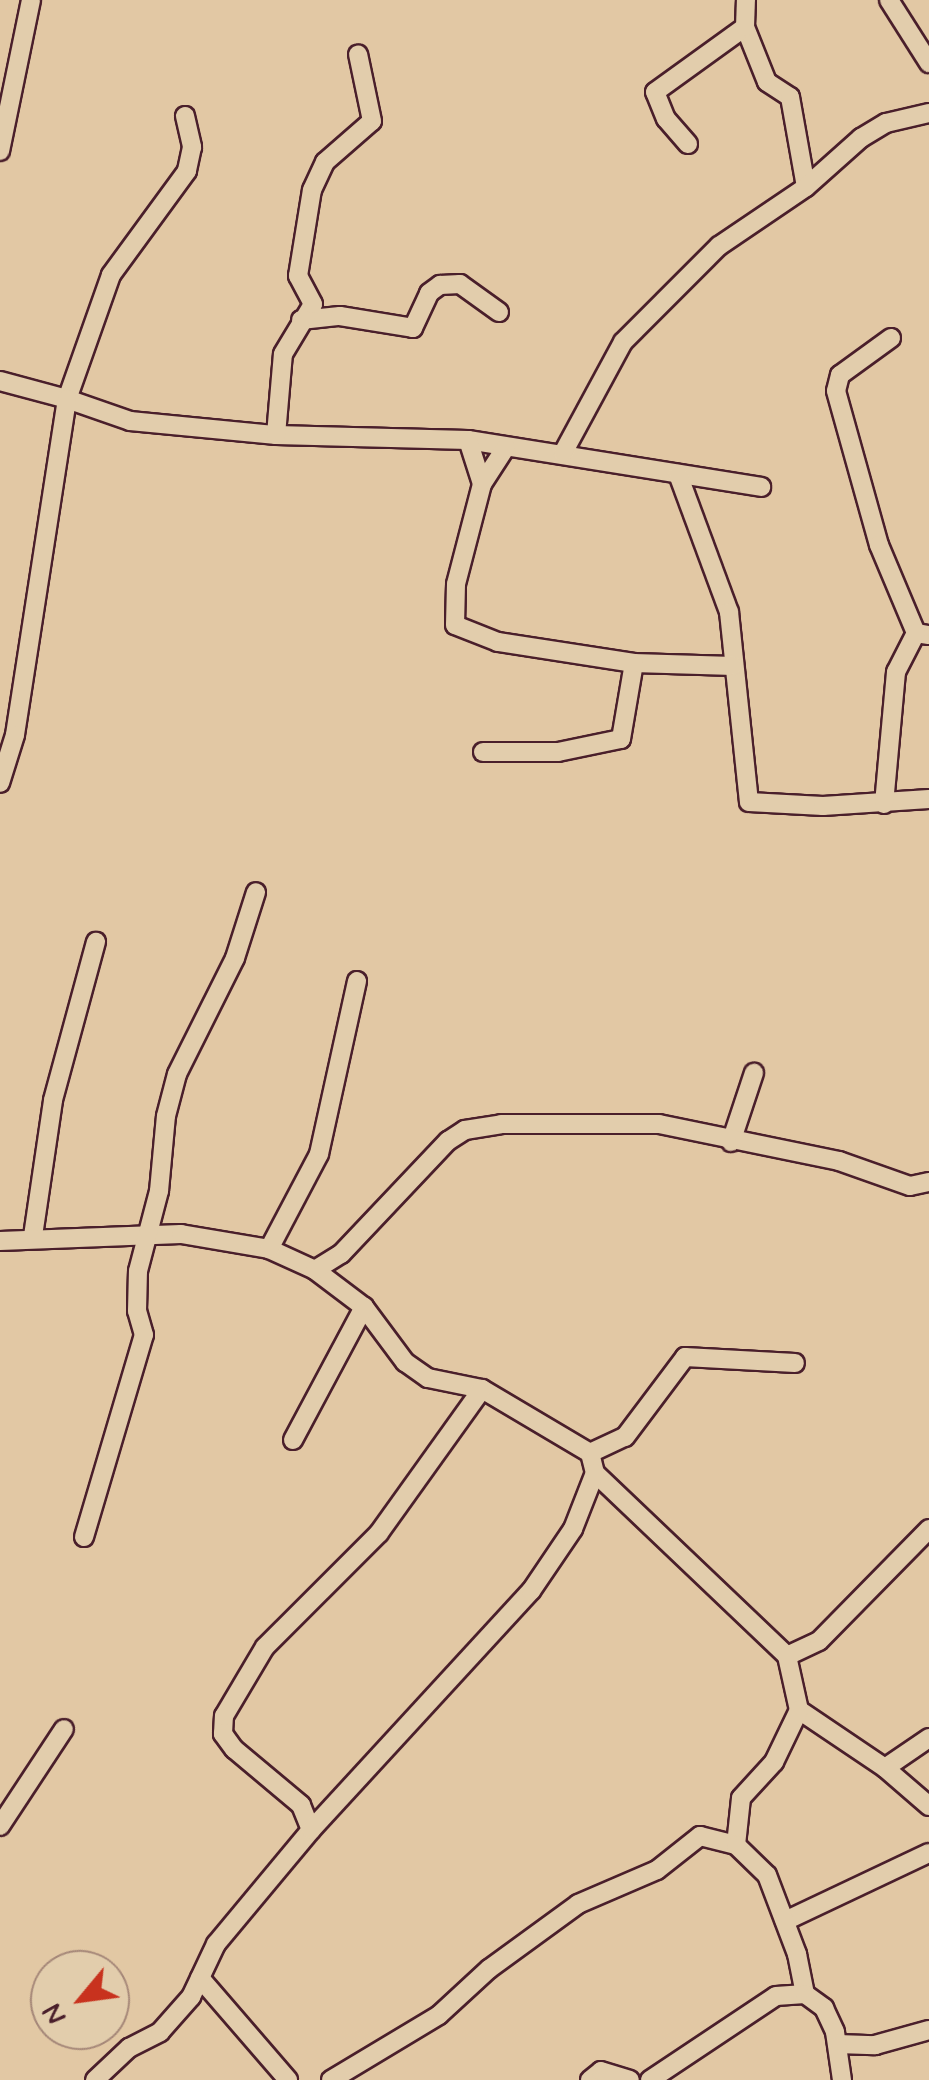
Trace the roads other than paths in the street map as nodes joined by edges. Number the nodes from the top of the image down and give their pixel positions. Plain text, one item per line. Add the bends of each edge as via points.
1 (31, 0) edge
2 (746, 0) edge
3 (888, 0) edge
4 (745, 27) junction
5 (358, 54) dead end
6 (929, 62) edge
7 (8, 79) edge
8 (929, 114) edge
9 (185, 116) dead end
10 (688, 144) dead end
11 (0, 151) edge
12 (806, 187) junction
13 (500, 312) dead end
14 (302, 320) junction
15 (892, 338) dead end
16 (0, 381) edge
17 (67, 399) junction
18 (276, 435) junction
19 (468, 440) junction
20 (506, 447) junction
21 (563, 453) junction
22 (678, 474) junction
23 (482, 484) junction
24 (761, 487) dead end
25 (922, 634) edge
26 (634, 663) junction
27 (732, 666) junction
28 (483, 752) dead end
29 (0, 783) edge
30 (929, 799) edge
31 (884, 804) junction
32 (256, 892) dead end
33 (96, 942) dead end
34 (357, 981) dead end
35 (754, 1073) dead end
36 (731, 1142) junction
37 (929, 1182) edge
38 (33, 1236) junction
39 (144, 1236) junction
40 (0, 1241) edge
41 (268, 1249) junction
42 (315, 1270) junction
43 (364, 1307) junction
44 (795, 1362) dead end
45 (482, 1389) junction
46 (293, 1440) dead end
47 (590, 1453) junction
48 (595, 1472) junction
49 (929, 1529) edge
50 (84, 1537) dead end
51 (786, 1656) junction
52 (800, 1710) junction
53 (64, 1729) dead end
54 (929, 1738) edge
55 (885, 1768) junction
56 (929, 1806) edge
57 (0, 1826) edge
58 (310, 1830) junction
59 (736, 1845) junction
60 (929, 1853) edge
61 (785, 1921) junction
62 (200, 1978) junction
63 (804, 1994) junction
64 (929, 2030) edge
65 (837, 2044) junction
66 (95, 2080) edge
67 (288, 2080) edge
68 (331, 2080) edge
69 (590, 2080) edge
70 (630, 2080) edge
71 (650, 2080) edge
72 (842, 2080) edge

1 - 7 street
2 - 4 street
3 - 6 street
4 - 10 street via 655,92 666,119
4 - 12 street via 767,82 790,97
5 - 14 street via 372,120 325,162 312,190 298,276 313,304
7 - 11 street
8 - 12 street via 886,123
9 - 17 street via 192,148 187,170 111,275
12 - 21 street via 746,222 650,310 596,381
13 - 14 street via 460,284 440,285 413,328 340,316
14 - 18 street via 283,354
15 - 25 street via 840,375 836,391 879,545
16 - 17 street
17 - 18 street via 130,421
17 - 29 street via 15,735
18 - 19 street
19 - 20 street
19 - 23 street
20 - 21 street
20 - 23 street
21 - 22 street
22 - 24 street
22 - 27 street via 701,522 728,612
23 - 26 street via 456,584 456,625 498,642
25 - 31 street via 896,672
26 - 27 street
26 - 28 street via 621,739 558,752
27 - 31 street via 749,802
30 - 31 street
32 - 39 street via 235,958 177,1074 160,1144 159,1191
33 - 38 street via 53,1100
34 - 41 street via 319,1154
35 - 36 street
36 - 37 street via 839,1161 910,1186
36 - 42 street via 630,1122 465,1130 341,1254
38 - 39 street
38 - 40 street
39 - 41 street via 181,1234
39 - 50 street via 137,1311 144,1335
41 - 42 street
42 - 43 street
43 - 45 street via 405,1362 428,1378
43 - 46 street
44 - 47 street via 684,1357 625,1437
45 - 47 street
45 - 58 street via 380,1533 264,1647 224,1716 223,1734 234,1749 301,1805
47 - 48 street
48 - 51 street
48 - 58 street via 572,1529 531,1591
49 - 51 street via 819,1641
51 - 52 street
52 - 55 street
52 - 59 street via 774,1762 742,1798
53 - 57 street
54 - 55 street
55 - 56 street
58 - 62 street via 216,1944
59 - 61 street via 767,1875
59 - 68 street via 700,1836 657,1870 578,1904 489,1968 439,2016
60 - 61 street
61 - 63 street
62 - 66 street via 160,2032 129,2048
62 - 67 street
63 - 65 street via 824,2008
63 - 71 street via 776,1996
64 - 65 street via 874,2044
65 - 72 street
69 - 70 street via 602,2071

